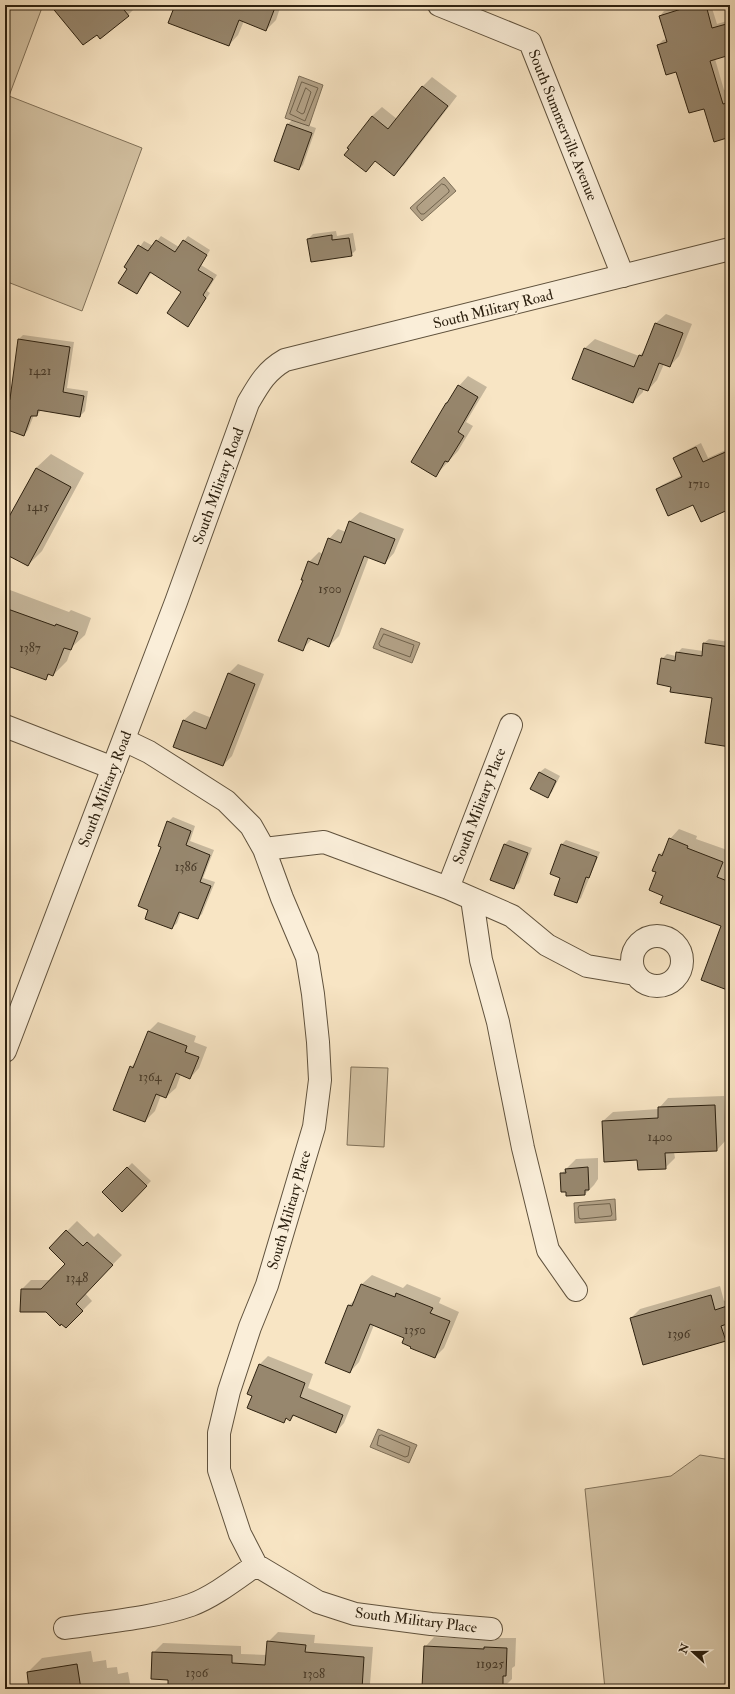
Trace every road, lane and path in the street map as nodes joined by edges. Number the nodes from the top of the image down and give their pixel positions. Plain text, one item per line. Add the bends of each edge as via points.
1 (439, 5) edge
2 (730, 249) edge
3 (623, 276) junction
4 (511, 725) dead end
5 (5, 726) edge
6 (124, 740) junction
7 (112, 768) junction
8 (264, 849) junction
9 (448, 888) junction
10 (472, 899) junction
11 (635, 974) dead end
12 (5, 1051) edge
13 (576, 1290) dead end
14 (256, 1565) junction
15 (65, 1628) dead end
16 (491, 1629) dead end

1 - 3 street, South Summerville Avenue via 530,42
2 - 3 street, South Military Road
3 - 6 street, South Military Road via 285,360 272,368 248,403
4 - 9 street, South Military Place
5 - 7 street
6 - 7 street, South Military Road
6 - 8 street, South Military Place via 149,752 226,801 251,826
7 - 12 street, South Military Road
8 - 9 street via 324,842
8 - 14 street, South Military Place via 307,956 317,1029 320,1080 314,1127 267,1286 250,1327 229,1391 219,1433 219,1470 240,1534
9 - 10 street
10 - 11 street via 512,916 547,945 587,966
10 - 13 street via 481,960 498,1022 523,1148 548,1250
14 - 15 street via 192,1605 160,1613
14 - 16 street, South Military Place via 318,1602 355,1614

